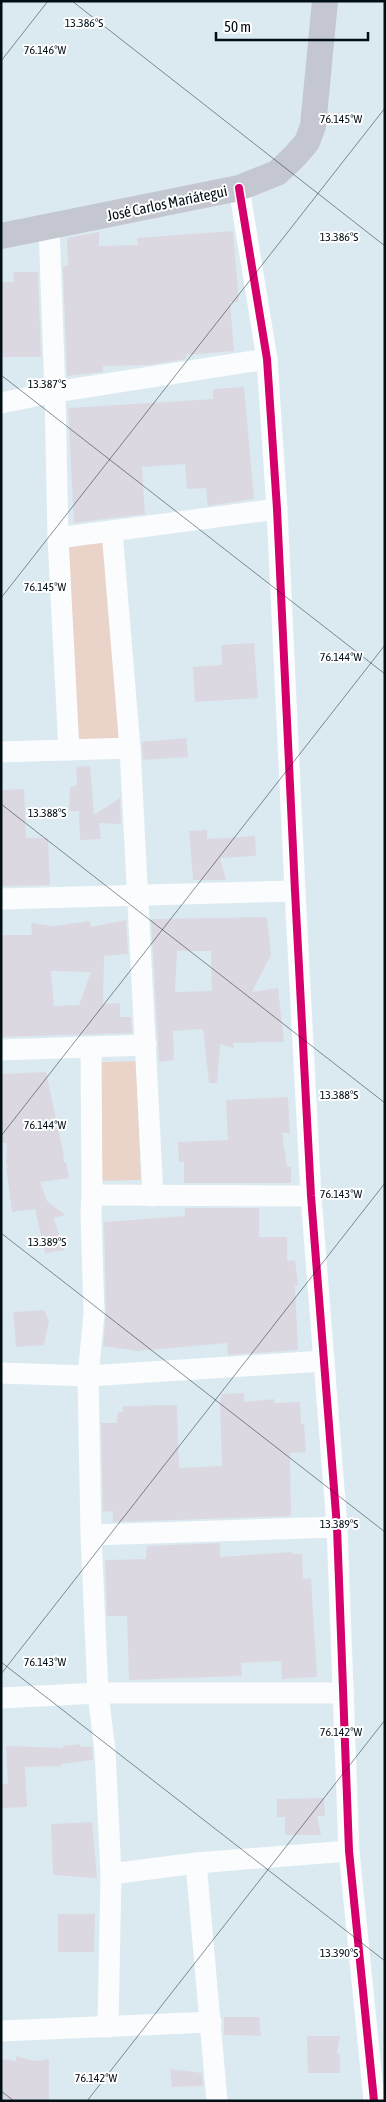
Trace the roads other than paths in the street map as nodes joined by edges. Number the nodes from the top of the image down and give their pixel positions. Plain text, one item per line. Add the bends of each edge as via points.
1 (325, 1) edge
2 (239, 188) junction
3 (49, 227) junction
4 (1, 236) edge
5 (267, 359) junction
6 (56, 392) junction
7 (1, 402) edge
8 (277, 508) junction
9 (112, 531) junction
10 (58, 538) junction
11 (130, 748) junction
12 (69, 750) junction
13 (1, 752) edge
14 (295, 891) junction
15 (137, 896) junction
16 (1, 899) edge
17 (146, 1045) junction
18 (91, 1048) junction
19 (1, 1050) edge
20 (92, 1195) junction
21 (153, 1196) junction
22 (311, 1196) junction
23 (324, 1362) junction
24 (1, 1374) edge
25 (88, 1376) junction
26 (337, 1527) junction
27 (91, 1535) junction
28 (98, 1693) junction
29 (344, 1693) junction
30 (1, 1698) edge
31 (349, 1851) junction
32 (196, 1863) junction
33 (111, 1874) junction
34 (210, 2022) junction
35 (108, 2027) junction
36 (1, 2030) edge
37 (217, 2101) edge
38 (374, 2101) edge

1 - 2 main road, José Carlos Mariátegui via 313,126 307,142 276,173
2 - 3 main road, José Carlos Mariátegui
2 - 5 street
3 - 4 main road, José Carlos Mariátegui
3 - 6 street
5 - 6 street
5 - 8 street
6 - 7 street
6 - 10 street
8 - 9 street
8 - 14 street
9 - 10 street
9 - 11 street
10 - 12 street
11 - 12 street
11 - 15 street
12 - 13 street
14 - 15 street
14 - 22 street
15 - 16 street
15 - 17 street
17 - 18 street
17 - 21 street
18 - 19 street
18 - 20 street
20 - 21 street
20 - 25 street via 94,1314
21 - 22 street
22 - 23 street
23 - 25 street
23 - 26 street
24 - 25 street
25 - 27 street
26 - 27 street
26 - 29 street
27 - 28 street
28 - 29 street
28 - 30 street
28 - 33 street via 105,1751
29 - 31 street
31 - 32 street
31 - 38 street
32 - 33 street
32 - 34 street
33 - 35 street
34 - 35 street
34 - 37 street
35 - 36 street

